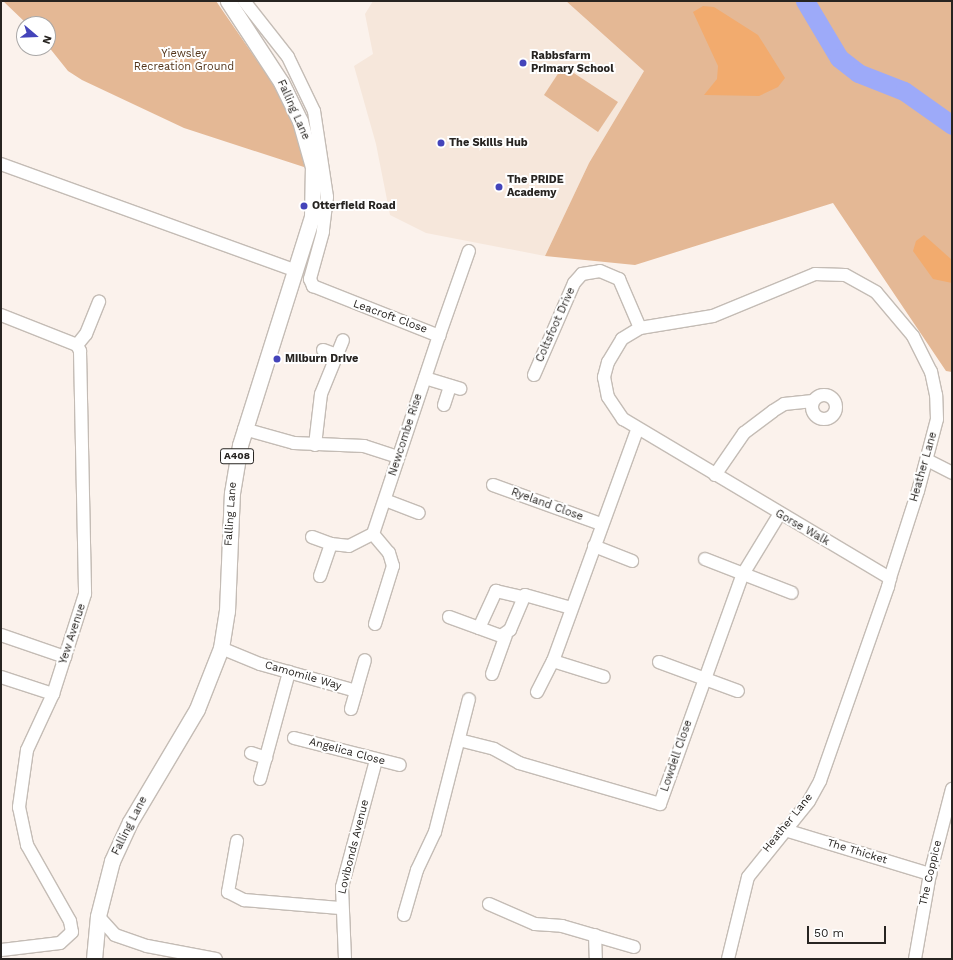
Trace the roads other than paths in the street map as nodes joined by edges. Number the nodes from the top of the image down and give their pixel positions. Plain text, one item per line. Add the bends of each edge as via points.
1 (228, 1) edge
2 (244, 1) edge
3 (1, 164) edge
4 (469, 251) dead end
5 (296, 271) junction
6 (310, 277) joint
7 (99, 301) dead end
8 (1, 315) edge
9 (640, 328) junction
10 (439, 336) junction
11 (343, 340) dead end
12 (77, 345) junction
13 (324, 350) dead end
14 (338, 355) junction
15 (534, 375) dead end
16 (425, 378) junction
17 (812, 401) dead end
18 (611, 403) joint
19 (444, 404) dead end
20 (244, 428) junction
21 (637, 430) junction
22 (315, 445) junction
23 (398, 457) junction
24 (927, 460) junction
25 (952, 473) edge
26 (715, 475) junction
27 (493, 485) dead end
28 (385, 500) junction
29 (419, 513) dead end
30 (779, 515) junction
31 (601, 524) junction
32 (373, 534) junction
33 (312, 537) dead end
34 (331, 544) junction
35 (594, 546) junction
36 (705, 559) dead end
37 (632, 561) dead end
38 (742, 574) junction
39 (320, 576) dead end
40 (890, 578) junction
41 (792, 594) dead end
42 (522, 596) junction
43 (571, 608) junction
44 (449, 617) dead end
45 (375, 624) dead end
46 (479, 628) junction
47 (1, 635) edge
48 (506, 635) junction
49 (221, 648) junction
50 (65, 657) junction
51 (365, 660) dead end
52 (553, 660) junction
53 (658, 662) dead end
54 (289, 672) junction
55 (492, 674) dead end
56 (1, 677) edge
57 (604, 678) dead end
58 (705, 678) junction
59 (356, 691) junction
60 (738, 691) dead end
61 (537, 692) dead end
62 (53, 694) junction
63 (469, 699) dead end
64 (351, 709) dead end
65 (294, 738) dead end
66 (460, 740) junction
67 (251, 753) dead end
68 (266, 758) junction
69 (376, 760) junction
70 (400, 765) dead end
71 (260, 779) dead end
72 (952, 789) edge
73 (785, 830) junction
74 (236, 841) dead end
75 (930, 874) junction
76 (488, 904) dead end
77 (340, 908) junction
78 (404, 915) dead end
79 (98, 916) junction
80 (595, 935) junction
81 (634, 947) dead end
82 (1, 950) edge
83 (94, 959) edge
84 (216, 959) edge
85 (345, 959) edge
86 (596, 959) edge
87 (728, 959) edge
88 (914, 959) edge

1 - 5 main road, Falling Lane / A408 via 281,82 307,139 314,180 314,206
2 - 6 street, Falling Lane via 298,74 317,124 327,197 322,232
3 - 5 street
4 - 10 street, Leacroft Close
5 - 20 main road, Falling Lane / A408
6 - 10 street, Leacroft Close via 316,289
7 - 12 street via 86,334
8 - 12 street
9 - 15 street, Coltsfoot Drive via 619,279 600,271 582,274 574,284
9 - 18 street, Heather Lane via 622,339 608,362 604,377
9 - 24 street, Heather Lane via 713,316 815,274 845,275 859,281 876,292 913,336 931,372 937,419
10 - 16 street, Newcombe Rise
11 - 14 street
12 - 50 street, Yew Avenue via 82,357 85,594
13 - 14 street
14 - 22 street via 321,394
16 - 19 street via 455,388
16 - 23 street, Newcombe Rise
17 - 26 street via 784,404 744,433
18 - 21 street, Gorse Walk
20 - 22 street
20 - 49 main road, Falling Lane / A408 via 232,493 227,611
21 - 26 street, Gorse Walk
21 - 31 street
22 - 23 street via 364,446
23 - 28 street, Newcombe Rise
24 - 25 street
24 - 40 street, Heather Lane
26 - 30 street, Gorse Walk
27 - 31 street, Ryeland Close
28 - 29 street
28 - 32 street, Newcombe Rise
30 - 38 street, Lowdell Close
30 - 40 street, Gorse Walk
31 - 35 street
32 - 34 street via 349,546
32 - 45 street via 389,553 393,566
33 - 34 street
34 - 39 street
35 - 37 street
35 - 43 street
36 - 38 street
38 - 41 street
38 - 58 street, Lowdell Close
40 - 73 street, Heather Lane via 820,781
42 - 43 street via 532,595
42 - 46 street via 496,591
42 - 48 street
43 - 52 street
44 - 46 street
46 - 48 street
47 - 50 street
48 - 55 street
49 - 54 street, Camomile Way
49 - 79 main road, Falling Lane / A408 via 197,709 121,842 107,876
50 - 62 street, Yew Avenue
51 - 59 street, Camomile Way
52 - 57 street
52 - 61 street
53 - 58 street
54 - 59 street, Camomile Way
54 - 68 street
56 - 62 street
58 - 60 street
58 - 66 street, Lowdell Close via 660,804 519,763 494,749
59 - 64 street
62 - 82 street, Yew Avenue via 27,750 19,807 27,845 70,921 70,938 60,943
63 - 66 street
65 - 69 street, Angelica Close
66 - 78 street via 435,832 417,870
67 - 68 street
68 - 71 street
69 - 70 street, Angelica Close
69 - 77 street, Lovibonds Avenue via 342,887
72 - 75 street, The Coppice
73 - 75 street, The Thicket
73 - 87 street, Heather Lane via 745,882
74 - 77 street via 228,892 244,900
75 - 88 street, The Coppice
76 - 80 street via 535,924 562,926
77 - 85 street, Lovibonds Avenue
79 - 83 main road, Falling Lane / A408
79 - 84 street via 113,934 147,946
80 - 81 street
80 - 86 street

